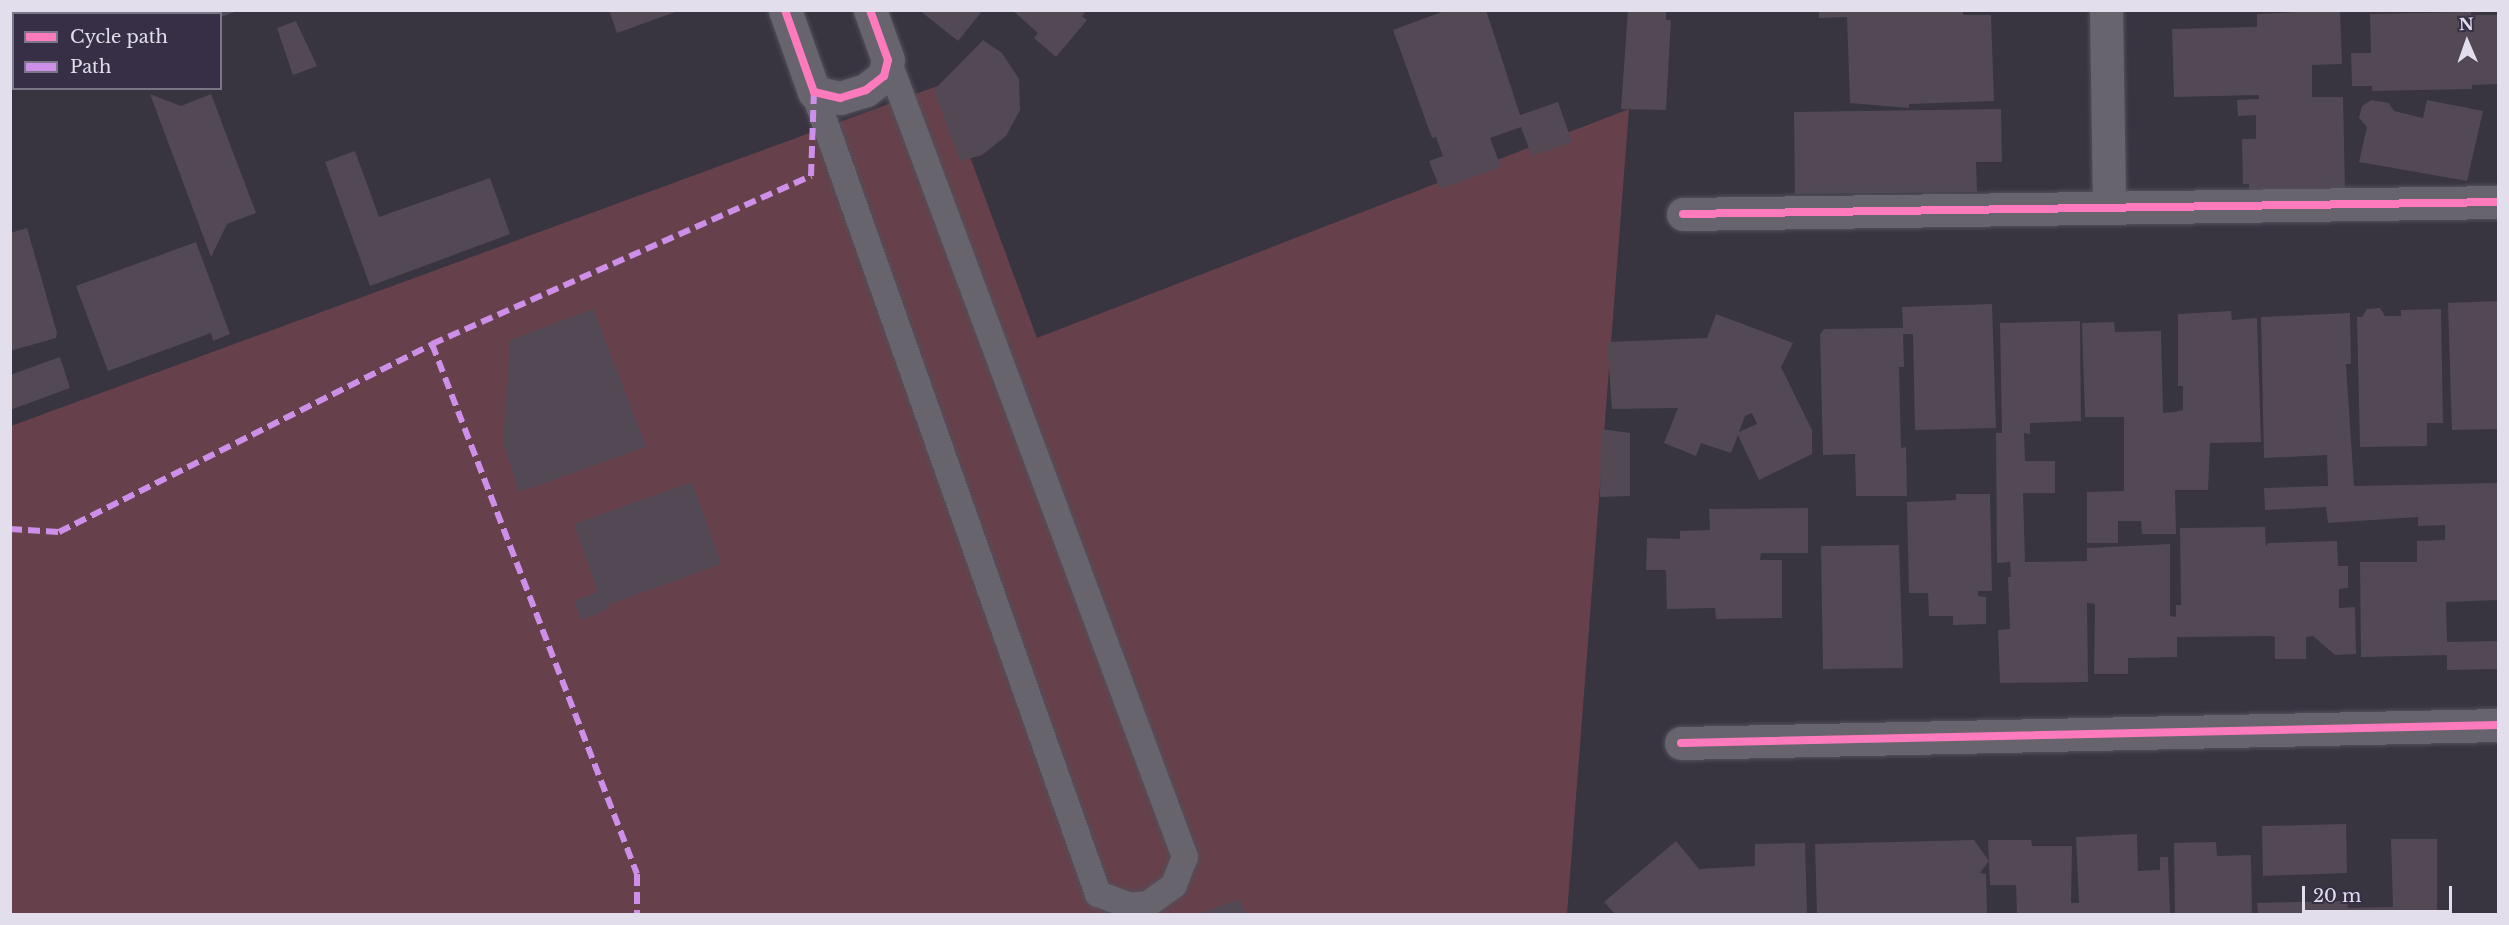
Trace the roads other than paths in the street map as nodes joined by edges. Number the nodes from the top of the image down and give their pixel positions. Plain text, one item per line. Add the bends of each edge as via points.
1 (785, 10) edge
2 (870, 10) edge
3 (2106, 10) edge
4 (888, 60) junction
5 (814, 92) junction
6 (2499, 202) edge
7 (2109, 208) junction
8 (1683, 214) dead end
9 (2499, 725) edge
10 (1681, 743) dead end

1 - 5 street
2 - 4 street
3 - 7 street
4 - 5 street via 884,76 867,90 840,98
4 - 5 lane via 1185,857 1174,885 1148,904 1131,906 1098,894
6 - 7 street
7 - 8 street
9 - 10 street

